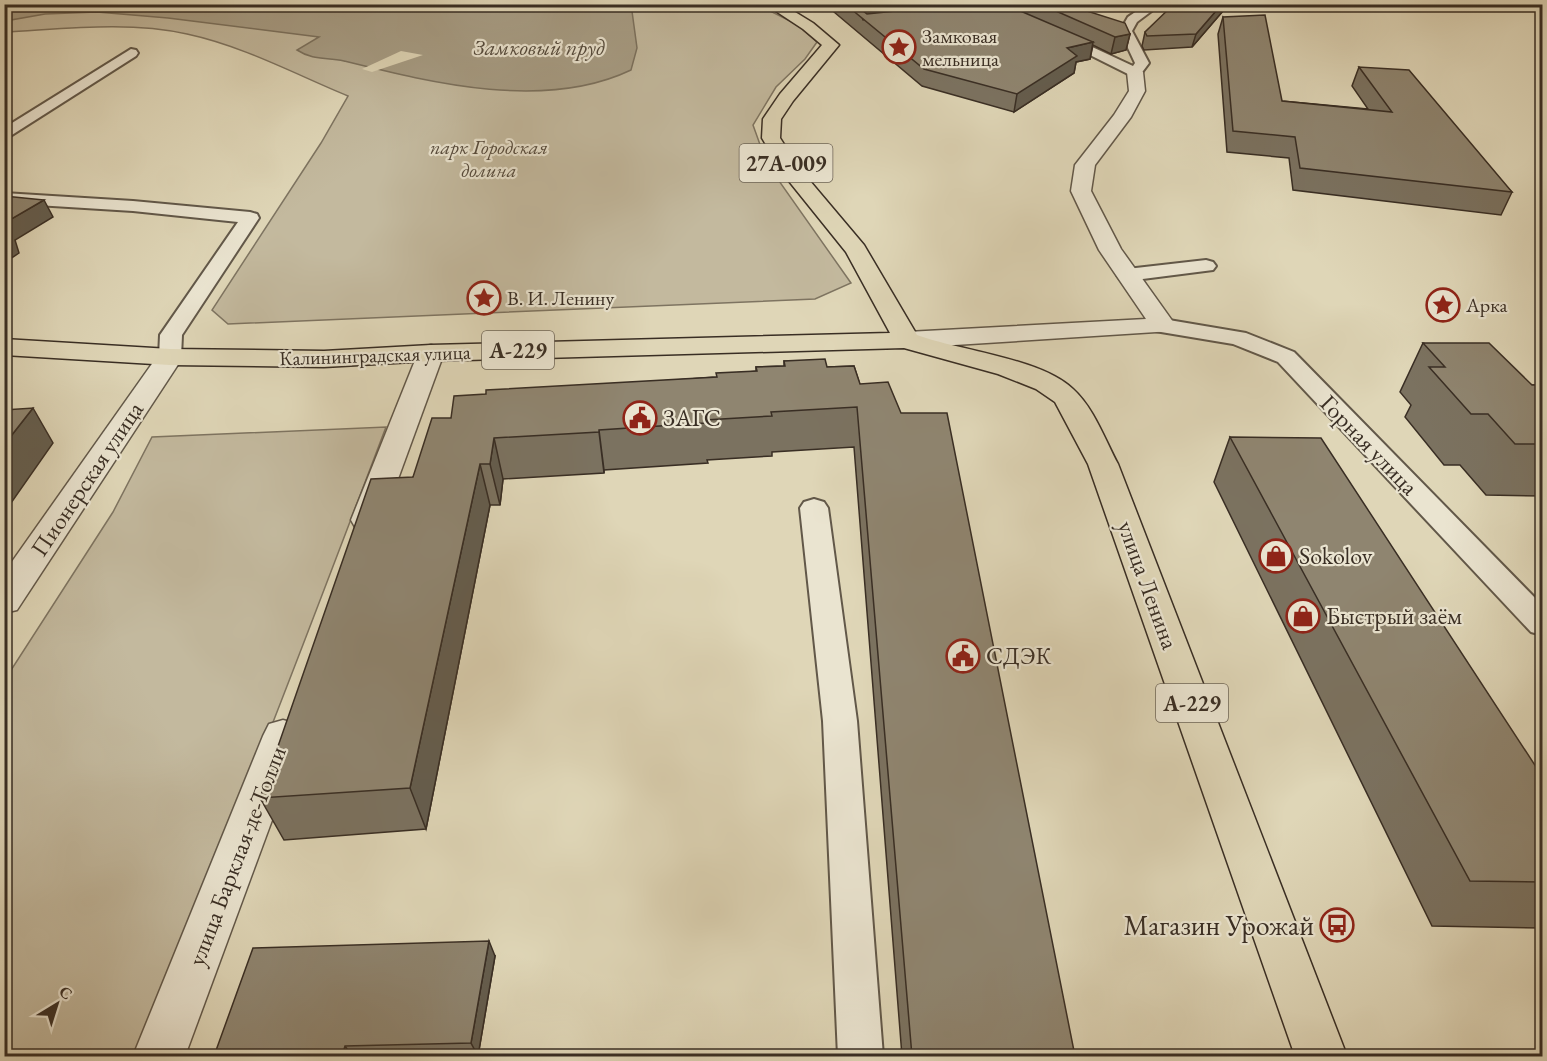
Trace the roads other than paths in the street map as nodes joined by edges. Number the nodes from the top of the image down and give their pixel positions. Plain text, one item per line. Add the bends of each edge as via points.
1 (771, 4) edge
2 (1155, 4) edge
3 (1048, 32) edge
4 (131, 52) dead end
5 (1135, 72) junction
6 (4, 135) edge
7 (4, 198) edge
8 (1206, 266) dead end
9 (1127, 275) junction
10 (1163, 326) junction
11 (906, 340) junction
12 (4, 347) edge
13 (431, 353) junction
14 (170, 357) junction
15 (1028, 375) joint
16 (814, 508) dead end
17 (354, 555) edge
18 (4, 601) edge
19 (1542, 624) edge
20 (298, 699) edge
21 (159, 1056) edge
22 (861, 1056) edge
23 (1321, 1056) edge

1 - 11 main road, 27А-009 via 831,45 772,119 771,138 791,171 856,250
2 - 5 lane via 1132,20 1126,31 1142,63
3 - 5 lane
4 - 6 lane
5 - 9 street via 1137,91 1085,165 1081,191
7 - 14 lane via 250,218 171,335
8 - 9 lane
9 - 10 street
10 - 11 street
10 - 19 lane, Горная улица via 1238,338 1286,357
11 - 13 main road, Калининградская улица / А-229
11 - 15 main road, Калининградская улица / А-229
12 - 14 main road, Калининградская улица / А-229
13 - 14 main road, Калининградская улица / А-229 via 324,358
13 - 17 street
14 - 18 street, Пионерская улица
15 - 23 main road, улица Ленина / А-229 via 1064,394 1103,464
16 - 22 lane via 840,721
20 - 21 street, улица Барклая-де-Толли

